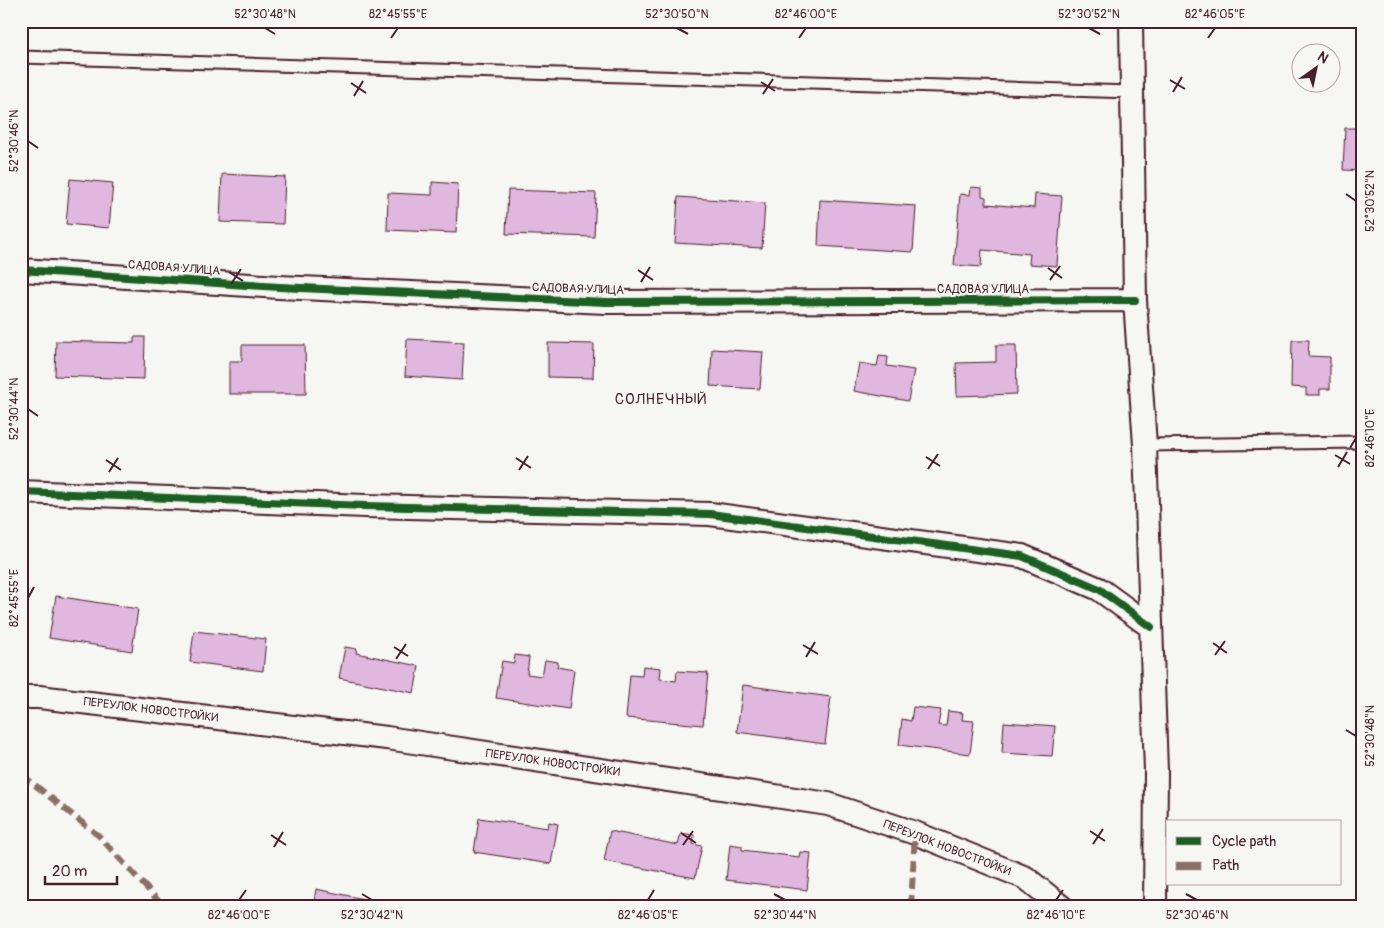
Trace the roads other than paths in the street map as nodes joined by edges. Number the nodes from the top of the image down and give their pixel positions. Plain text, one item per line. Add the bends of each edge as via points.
1 (1131, 21) edge
2 (21, 57) edge
3 (1131, 92) junction
4 (21, 270) edge
5 (1135, 300) junction
6 (1363, 442) edge
7 (1145, 445) junction
8 (21, 492) edge
9 (1151, 627) junction
10 (21, 697) edge
11 (1062, 907) edge
12 (1155, 907) edge

1 - 3 street
2 - 3 lane
3 - 5 street
4 - 5 street, САДОВАЯ УЛИЦА via 279,287 606,302
5 - 7 street
6 - 7 lane
7 - 9 street
8 - 9 street via 365,506 710,514 1022,556 1099,589
9 - 12 street via 1156,771
10 - 11 street, ПЕРЕУЛОК НОВОСТРОЙКИ via 387,738 828,804 915,833 1026,878

